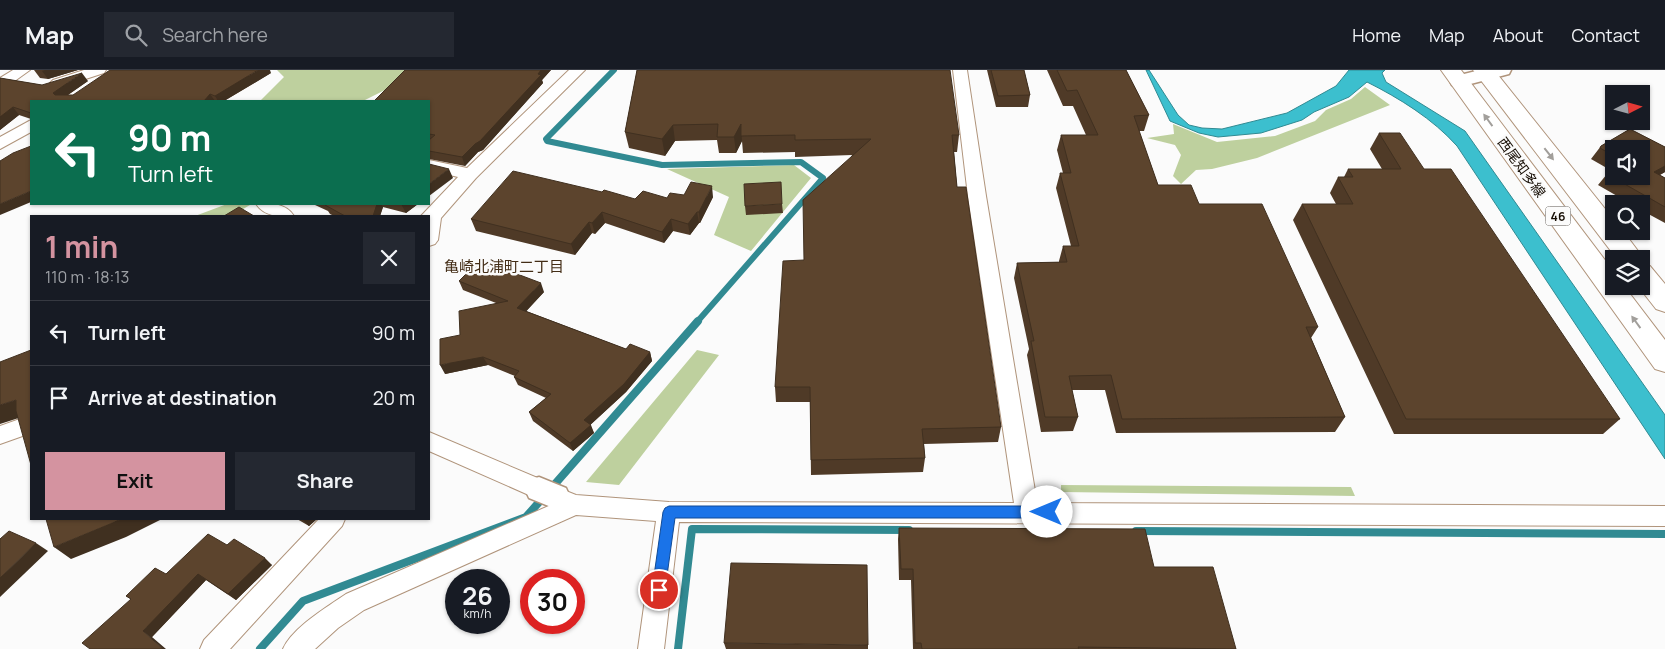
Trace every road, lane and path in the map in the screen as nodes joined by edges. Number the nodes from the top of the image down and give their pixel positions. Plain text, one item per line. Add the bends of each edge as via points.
1 (99, 70) edge
2 (117, 70) edge
3 (578, 70) edge
4 (960, 70) edge
5 (1490, 71) edge
6 (1455, 76) edge
7 (25, 77) edge
8 (2, 81) edge
9 (44, 86) edge
10 (90, 88) edge
11 (30, 126) edge
12 (0, 144) edge
13 (430, 165) edge
14 (470, 174) junction
15 (267, 205) edge
16 (283, 215) edge
17 (430, 218) edge
18 (1624, 250) edge
19 (1650, 283) edge
20 (1665, 302) edge
21 (1665, 361) edge
22 (30, 424) edge
23 (0, 435) edge
24 (430, 441) edge
25 (557, 497) junction
26 (669, 512) junction
27 (1027, 512) junction
28 (1665, 516) edge
29 (333, 520) edge
30 (213, 649) edge
31 (296, 649) edge
32 (650, 649) edge

1 - 9 street
2 - 10 street
3 - 14 street
4 - 27 street
5 - 6 street
5 -> 18 main road, 西尾知多線 / 46
21 -> 6 main road, 西尾知多線 / 46
7 - 8 street
11 - 12 street
13 - 14 street
14 - 17 street
15 - 16 street
19 - 20 main road
22 - 23 street
24 - 25 street
25 - 26 street
25 - 31 street via 355,602 328,620
26 - 27 street
26 - 32 street
27 - 28 street
29 - 30 street

